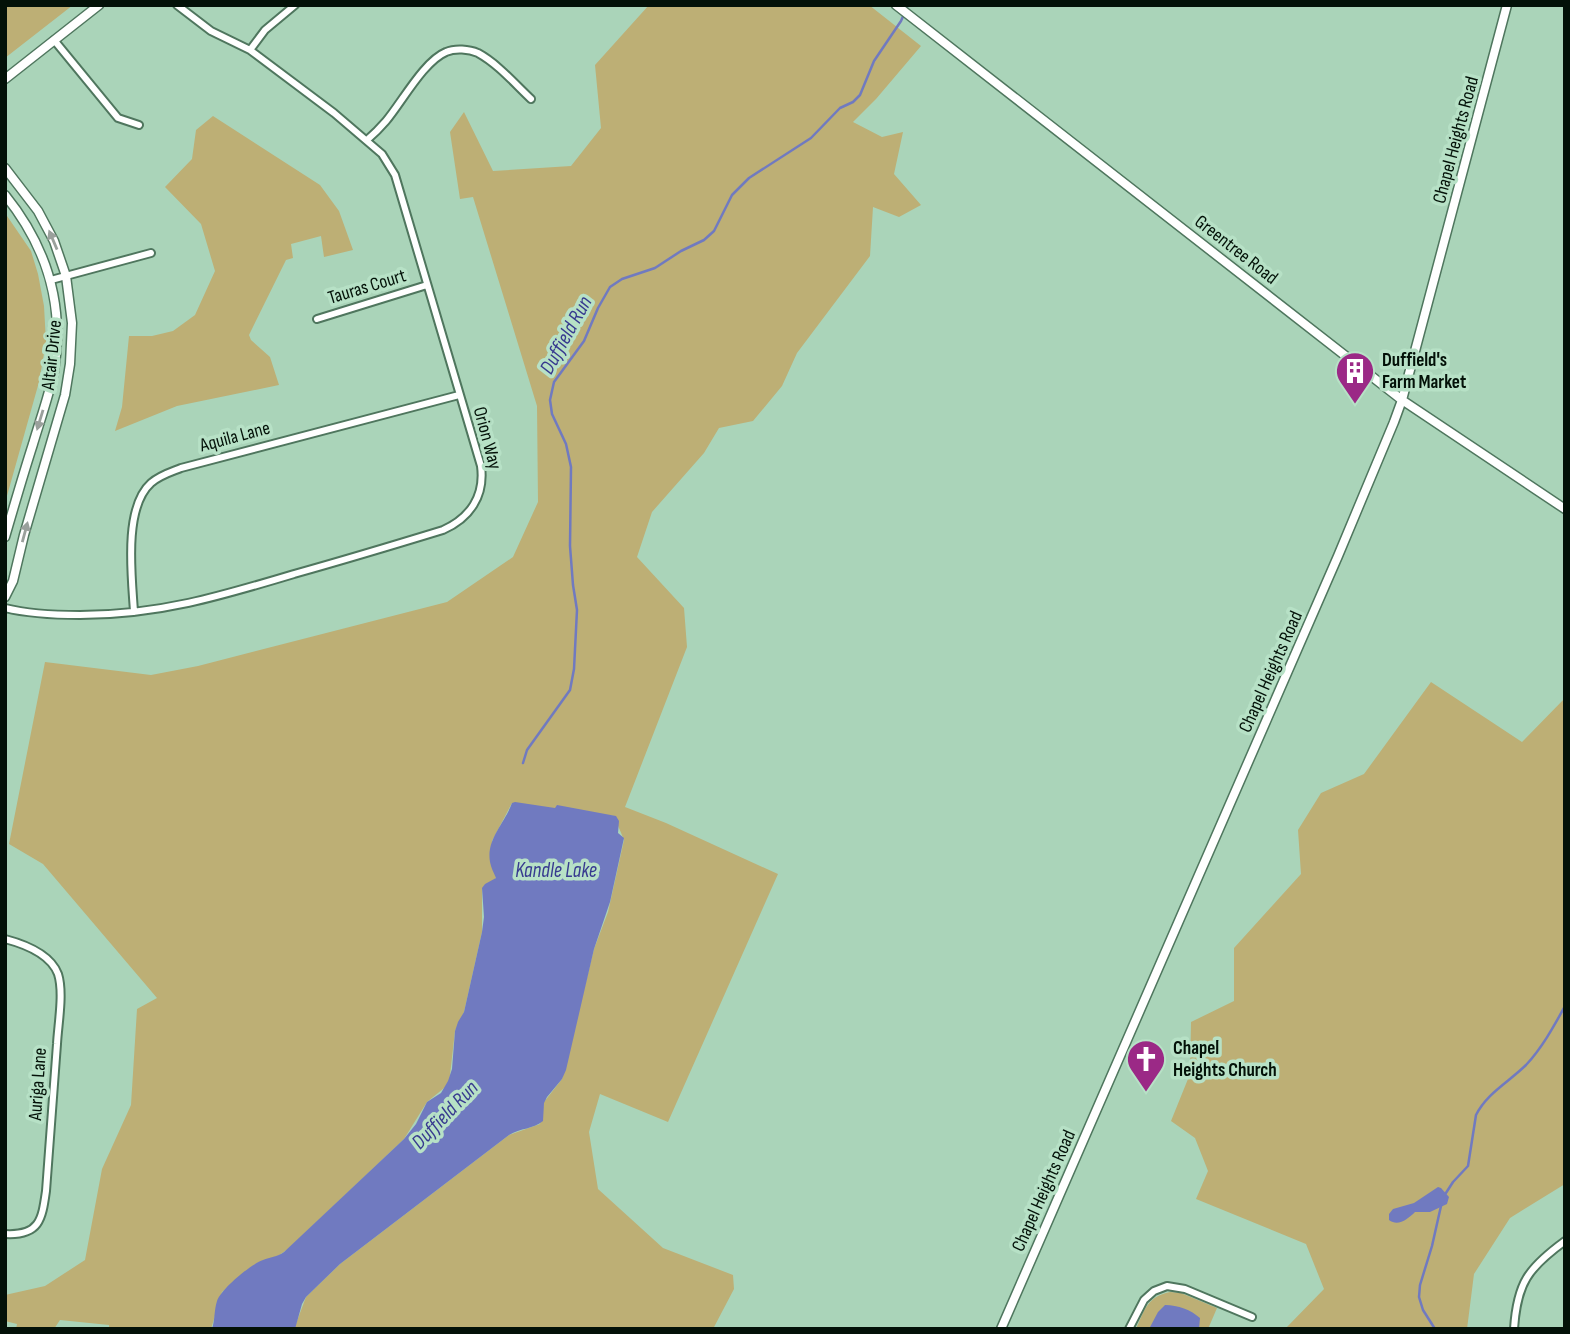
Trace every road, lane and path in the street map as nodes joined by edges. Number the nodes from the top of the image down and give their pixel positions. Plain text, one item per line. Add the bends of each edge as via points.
1 (99, 5) edge
2 (177, 5) edge
3 (295, 5) edge
4 (1507, 5) edge
5 (899, 7) edge
6 (54, 40) junction
7 (250, 50) junction
8 (5, 79) edge
9 (531, 99) dead end
10 (139, 125) dead end
11 (367, 141) junction
12 (5, 168) edge
13 (5, 195) edge
14 (151, 253) dead end
15 (66, 276) junction
16 (51, 280) junction
17 (427, 285) junction
18 (317, 319) dead end
19 (459, 395) junction
20 (1402, 400) junction
21 (1565, 509) edge
22 (5, 537) edge
23 (5, 597) edge
24 (5, 608) edge
25 (134, 612) junction
26 (5, 939) edge
27 (5, 1234) edge
28 (1565, 1241) edge
29 (1252, 1317) dead end
30 (1001, 1329) edge
31 (1129, 1329) edge
32 (1514, 1329) edge

1 - 6 street
2 - 7 street, Orion Way via 211,31
3 - 7 street via 265,30
4 - 20 street, Chapel Heights Road
5 - 20 street, Greentree Road
6 - 8 street
6 - 10 street via 118,118
7 - 11 street, Orion Way
9 - 11 street via 474,51 447,52 428,66
11 - 17 street, Orion Way via 395,175
15 -> 12 street, Altair Drive via 48,228
13 - 16 street, Altair Drive via 26,222
14 - 15 street
15 - 16 street
23 -> 15 street, Altair Drive via 69,378 72,323
16 -> 22 street, Altair Drive via 57,325 53,372
17 - 18 street, Tauras Court
17 - 19 street, Orion Way
19 - 25 street, Aquila Lane via 159,477 143,494 134,522
19 - 25 street, Orion Way via 482,477 463,520 419,538 216,598
20 - 21 street, Greentree Road
20 - 30 street, Chapel Heights Road
24 - 25 street, Orion Way via 63,615
26 - 27 street, Auriga Lane via 23,943 46,957 58,974 60,1006 43,1212 29,1231
28 - 32 street via 1537,1263 1523,1282
29 - 31 street via 1167,1286 1144,1300

